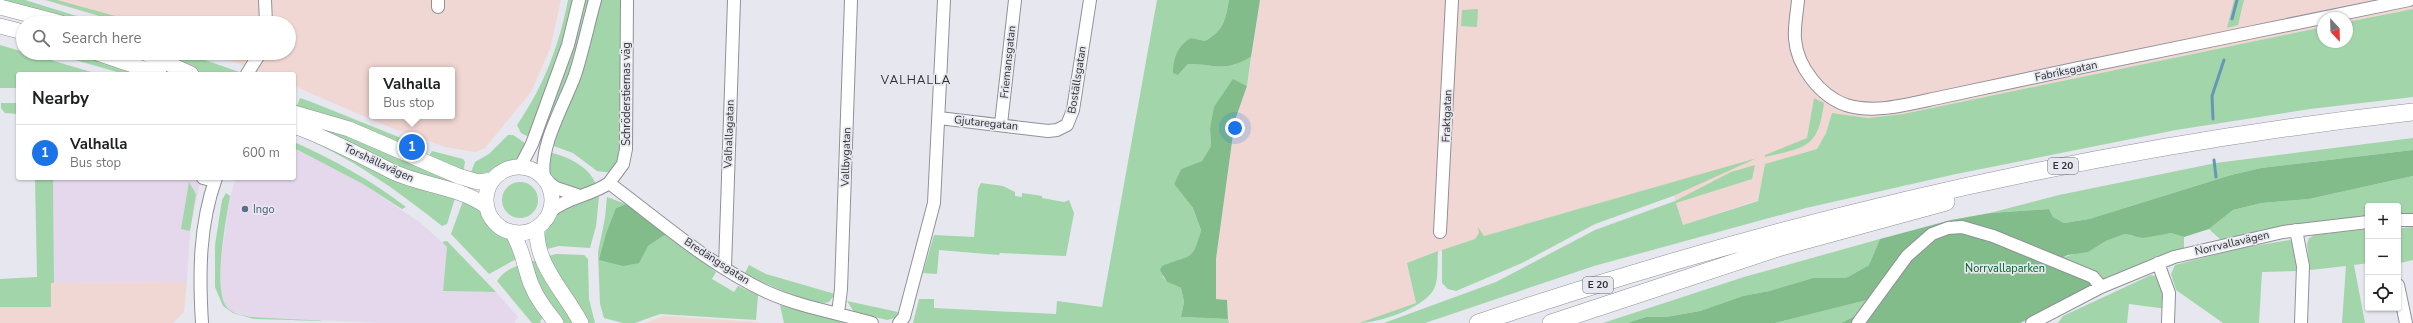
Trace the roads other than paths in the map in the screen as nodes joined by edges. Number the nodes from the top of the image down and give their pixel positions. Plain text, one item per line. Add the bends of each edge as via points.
1 (265, 0) edge
2 (579, 0) edge
3 (595, 0) edge
4 (627, 0) edge
5 (734, 0) edge
6 (852, 0) edge
7 (944, 0) edge
8 (1015, 0) edge
9 (1090, 0) edge
10 (1452, 0) edge
11 (1798, 0) edge
12 (2410, 0) edge
13 (0, 7) edge
14 (34, 16) edge
15 (266, 16) edge
16 (0, 26) edge
17 (16, 30) edge
18 (118, 60) edge
19 (161, 60) edge
20 (256, 60) edge
21 (259, 60) edge
22 (153, 72) edge
23 (187, 72) edge
24 (248, 72) edge
25 (256, 72) edge
26 (2413, 112) edge
27 (296, 114) edge
28 (939, 118) junction
29 (2413, 122) edge
30 (1001, 124) junction
31 (296, 127) edge
32 (1034, 129) joint
33 (520, 166) junction
34 (546, 179) junction
35 (211, 180) edge
36 (492, 180) junction
37 (609, 183) junction
38 (577, 195) junction
39 (486, 206) junction
40 (551, 211) junction
41 (2401, 220) edge
42 (2413, 220) edge
43 (2365, 222) edge
44 (537, 228) junction
45 (2296, 230) junction
46 (512, 232) junction
47 (1440, 232) dead end
48 (2158, 263) junction
49 (724, 268) junction
50 (2101, 287) junction
51 (2401, 299) edge
52 (838, 314) junction
53 (2048, 319) edge
54 (202, 323) edge
55 (556, 323) edge
56 (581, 323) edge
57 (872, 323) edge
58 (899, 323) edge
59 (1478, 323) edge
60 (1551, 323) edge
61 (1858, 323) edge
62 (2032, 323) edge
63 (2168, 323) edge
64 (2301, 323) edge
65 (2406, 323) edge

1 - 15 street
2 - 33 street via 568,45 532,144
3 - 34 street via 575,74 546,148 542,165
4 - 37 street, Schröderstiernas väg via 626,149 623,164
5 - 49 street, Valhallagatan
6 - 52 street, Vallbygatan via 842,289
7 - 28 street
8 - 30 street, Friemansgatan
9 - 32 street, Boställsgatan via 1071,118 1057,130
10 - 47 street, Fraktgatan
11 - 12 street, Fabriksgatan via 1795,38 1797,51 1806,70 1830,97 1866,109 1981,89
13 - 14 main road
16 - 17 main road
18 - 22 main road
19 - 23 main road
20 - 24 street
21 - 25 street
26 - 59 highway, E 20 via 2238,135 2064,165 1867,209 1667,263
27 - 36 main road, Torshällavägen via 349,129 458,176 478,182
28 - 30 street, Gjutaregatan
28 - 58 street via 932,214 904,317
29 - 60 highway, E 20 via 2256,142 2081,172 1927,207 1717,267
30 - 32 street, Gjutaregatan
31 - 39 main road, Torshällavägen via 328,139 392,171 462,194
33 - 34 main road via 533,169
33 - 36 main road via 507,169
34 - 38 street via 556,188
34 - 40 main road via 552,194
35 - 54 street via 199,264
36 - 39 main road via 487,192
37 - 38 street via 591,193
37 - 49 street, Bredängsgatan
38 - 40 street
39 - 46 main road via 495,223
40 - 44 main road
41 - 42 street
43 - 45 street, Norrvallavägen
44 - 46 main road via 525,233
44 - 56 main road via 536,241 545,266
45 - 48 street, Norrvallavägen via 2220,245
45 - 64 street via 2303,266
46 - 55 main road via 522,251 530,282 538,300
48 - 50 street, Norrvallavägen
48 - 63 street via 2170,294
49 - 52 street, Bredängsgatan via 768,292
50 - 53 street, Norrvallavägen
50 - 61 street via 2093,277 1993,236 1962,227 1948,228 1932,234 1908,256
51 - 65 street
52 - 57 street, Bredängsgatan
53 - 62 street, Norrvallavägen

